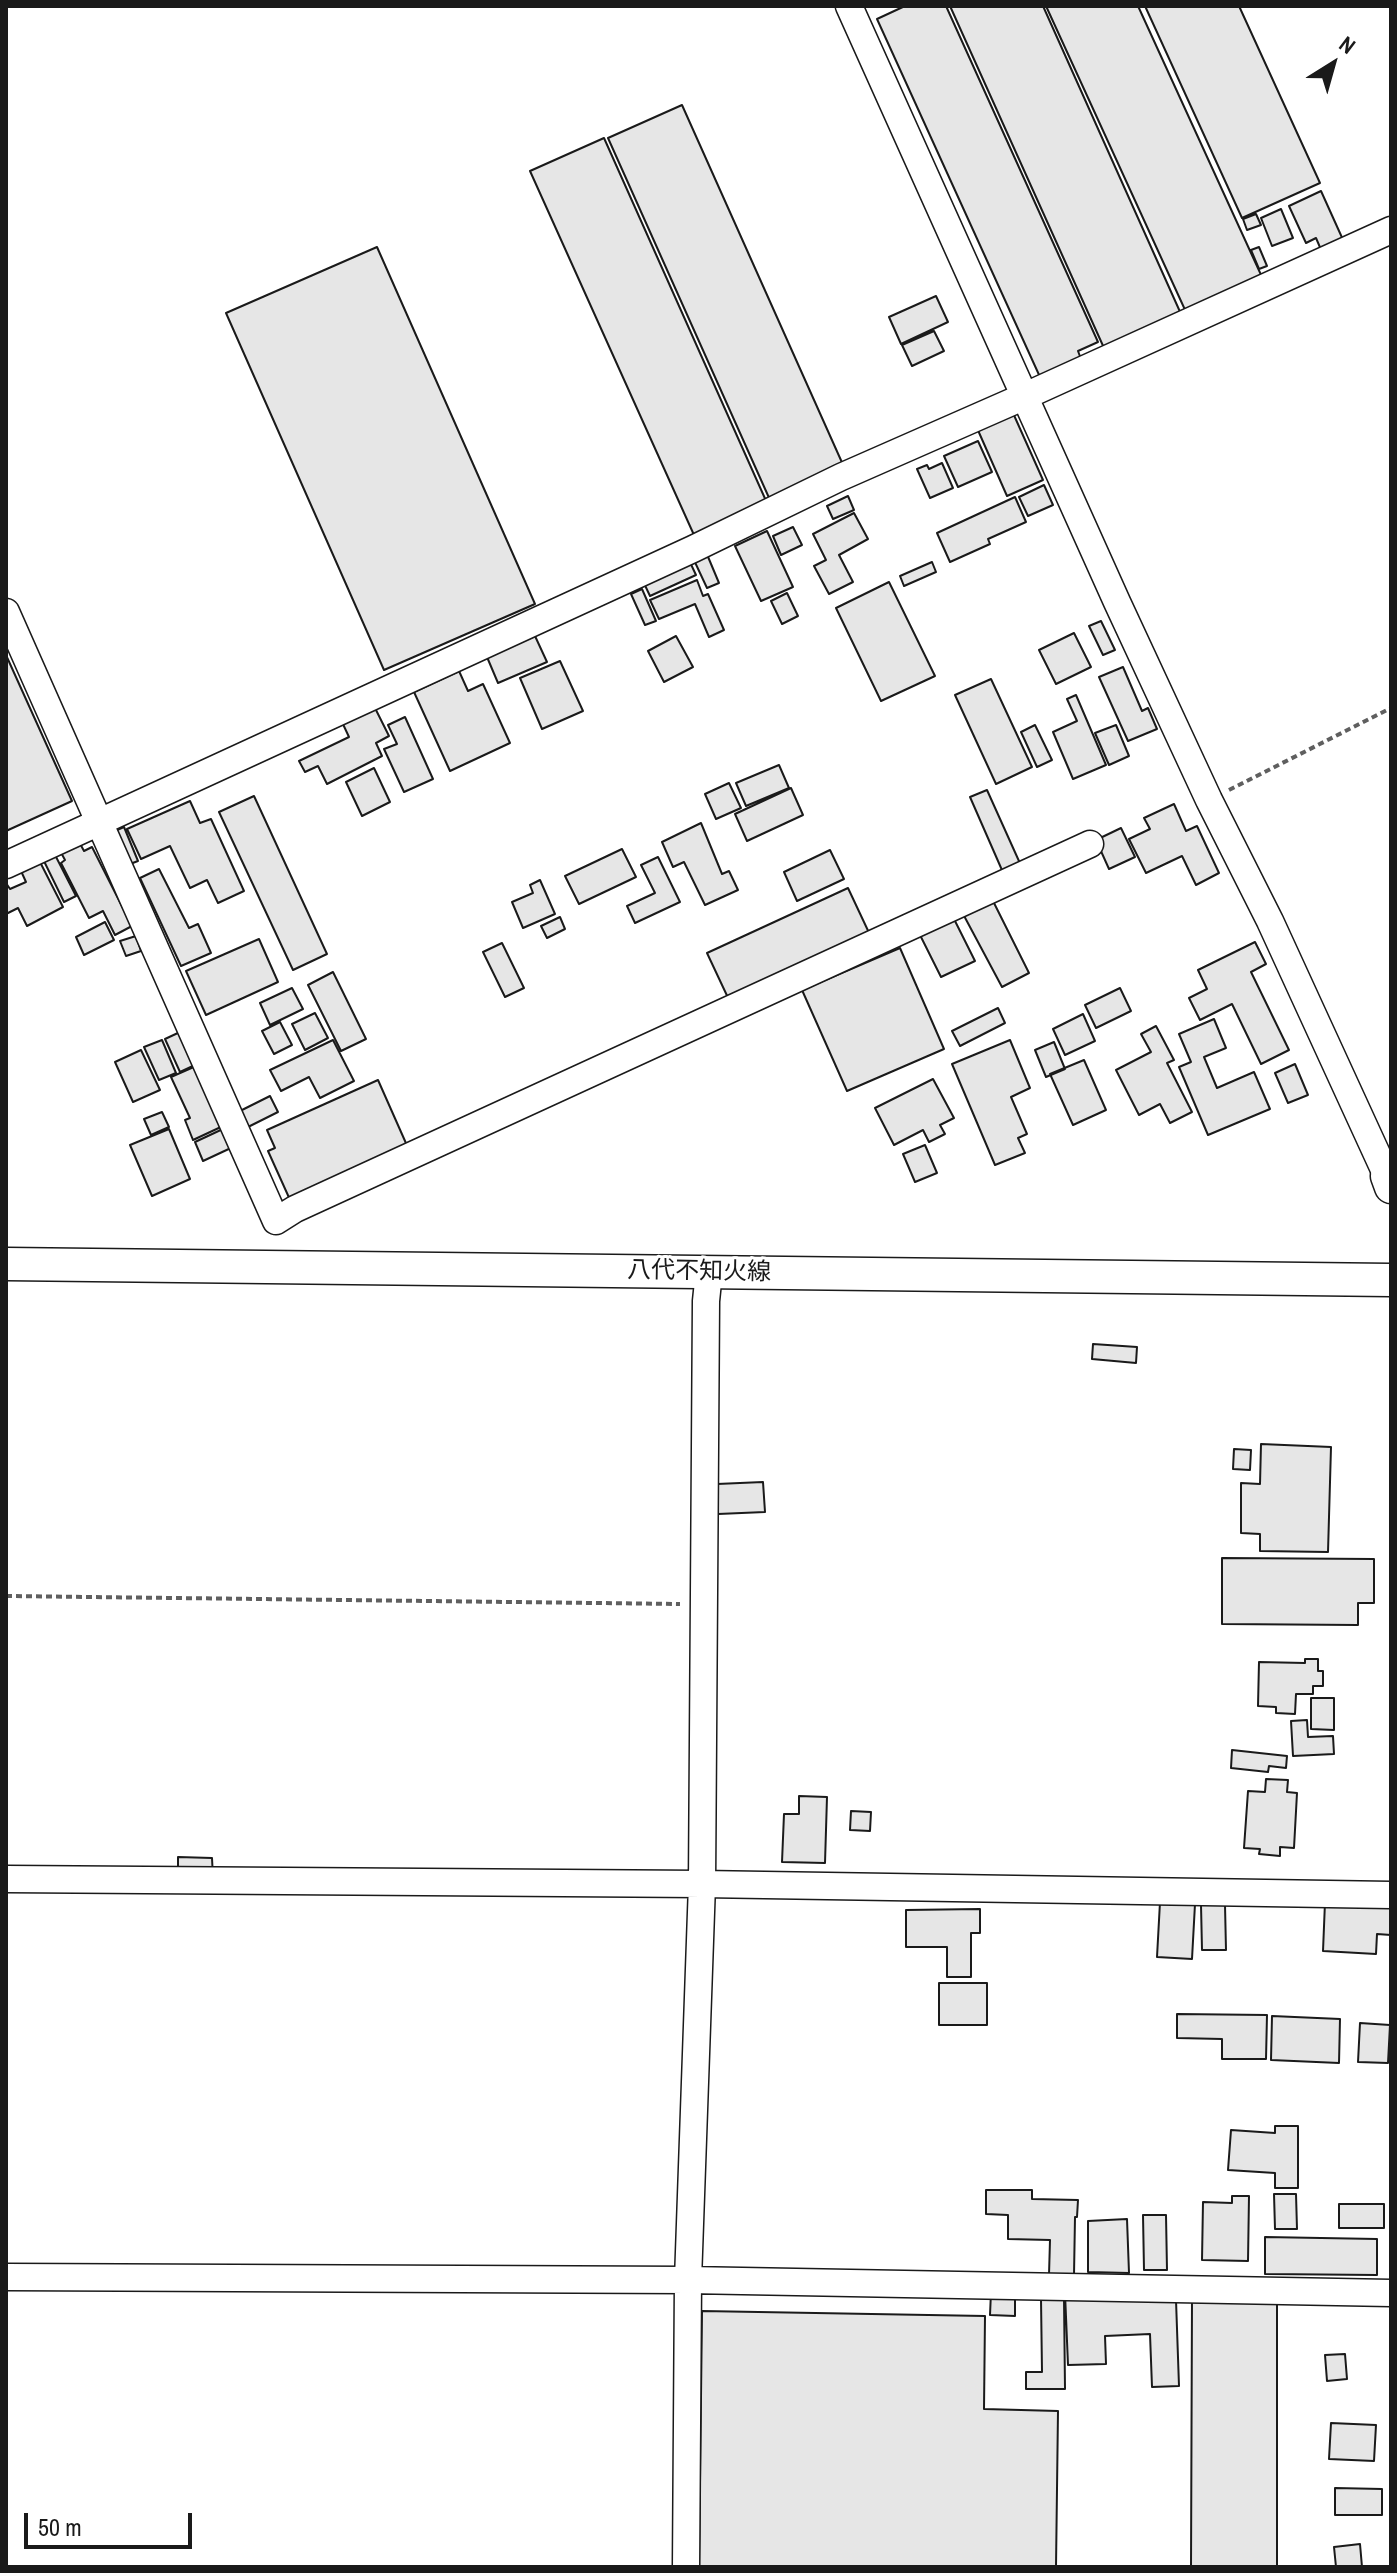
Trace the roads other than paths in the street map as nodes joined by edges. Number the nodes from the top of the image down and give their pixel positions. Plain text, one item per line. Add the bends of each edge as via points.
1 (849, 6) edge
2 (1391, 230) edge
3 (1023, 397) junction
4 (6, 612) edge
5 (98, 823) junction
6 (1090, 844) dead end
7 (6, 865) edge
8 (1390, 1179) edge
9 (6, 1264) edge
10 (709, 1272) junction
11 (1391, 1280) edge
12 (6, 1879) edge
13 (702, 1884) junction
14 (1391, 1895) edge
15 (6, 2277) edge
16 (688, 2280) junction
17 (1391, 2293) edge
18 (686, 2567) edge

1 - 3 street
2 - 3 street
3 - 5 street
3 - 8 street
4 - 5 street
5 - 6 street via 276,1221
5 - 7 street
9 - 10 main road, 八代不知火線
10 - 11 main road, 八代不知火線
10 - 13 street
12 - 13 street
13 - 14 street
13 - 16 street
15 - 16 street
16 - 17 street
16 - 18 street

